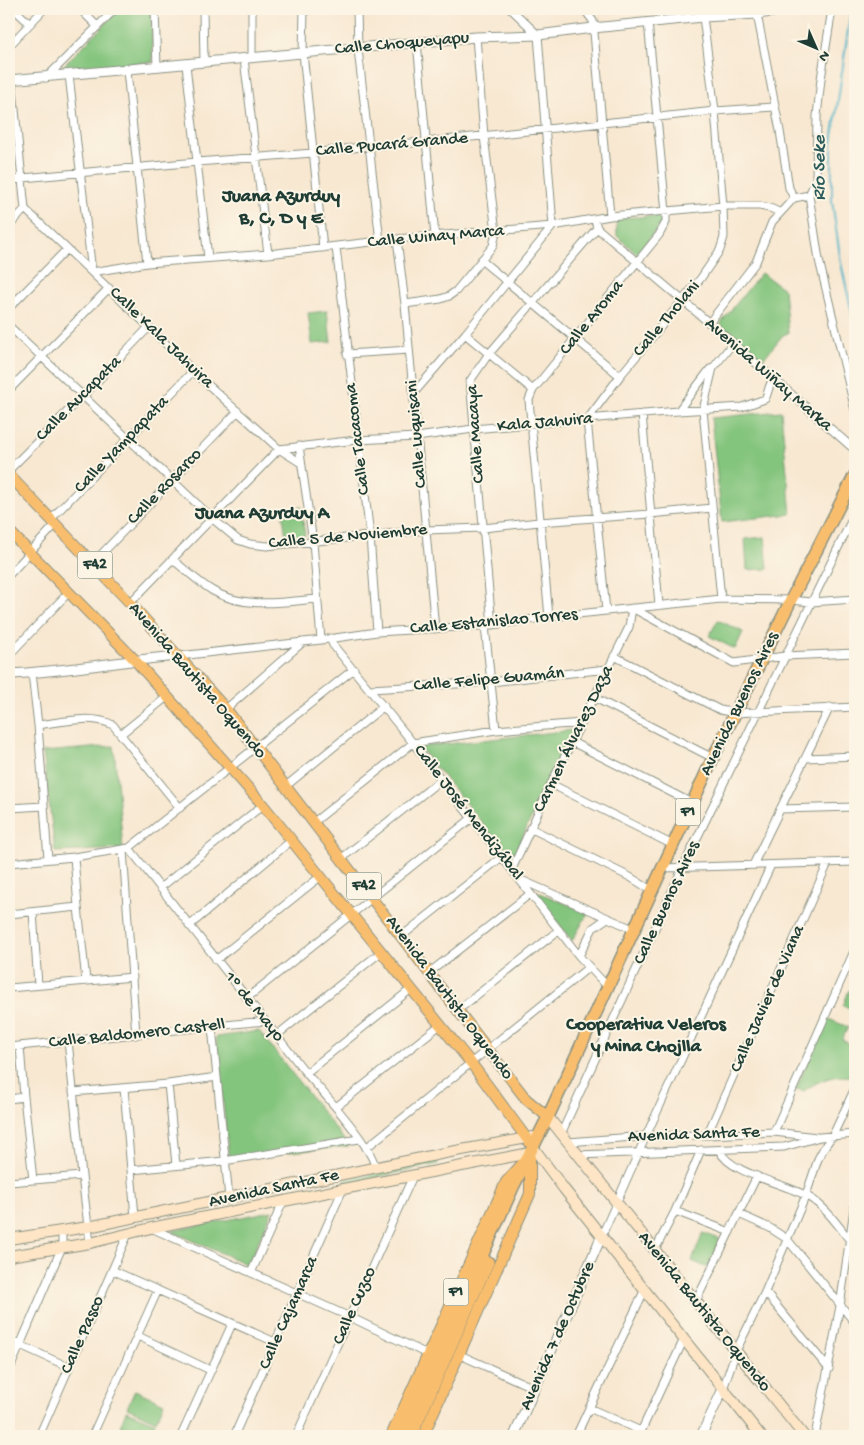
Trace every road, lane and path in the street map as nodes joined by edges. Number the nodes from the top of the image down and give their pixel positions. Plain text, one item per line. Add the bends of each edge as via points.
1 (14, 9) edge
2 (44, 9) edge
3 (80, 9) edge
4 (115, 9) edge
5 (156, 9) edge
6 (203, 9) edge
7 (252, 9) edge
8 (304, 9) edge
9 (357, 9) edge
10 (512, 9) edge
11 (584, 9) edge
12 (794, 9) edge
13 (832, 9) edge
14 (758, 11) edge
15 (704, 13) edge
16 (648, 22) junction
17 (30, 24) junction
18 (97, 26) junction
19 (593, 28) junction
20 (538, 35) junction
21 (476, 37) junction
22 (417, 42) junction
23 (9, 46) edge
24 (358, 49) junction
25 (303, 53) junction
26 (248, 58) junction
27 (204, 63) junction
28 (186, 65) junction
29 (157, 67) junction
30 (127, 70) junction
31 (69, 75) junction
32 (46, 78) junction
33 (10, 80) edge
34 (774, 107) junction
35 (715, 111) junction
36 (657, 118) junction
37 (17, 121) junction
38 (9, 123) edge
39 (602, 123) junction
40 (545, 129) junction
41 (484, 136) junction
42 (426, 142) junction
43 (369, 146) junction
44 (312, 153) junction
45 (256, 157) junction
46 (197, 162) junction
47 (136, 167) junction
48 (82, 173) junction
49 (23, 178) junction
50 (9, 182) edge
51 (809, 196) junction
52 (794, 198) junction
53 (723, 206) junction
54 (25, 209) junction
55 (666, 212) junction
56 (779, 212) junction
57 (610, 216) junction
58 (596, 219) junction
59 (9, 226) edge
60 (553, 226) junction
61 (596, 228) junction
62 (496, 232) junction
63 (435, 236) junction
64 (396, 239) junction
65 (380, 241) junction
66 (336, 247) junction
67 (322, 248) junction
68 (67, 249) junction
69 (268, 254) junction
70 (208, 258) junction
71 (481, 260) junction
72 (147, 263) junction
73 (636, 263) junction
74 (92, 272) junction
75 (507, 282) junction
76 (109, 288) junction
77 (682, 300) junction
78 (405, 304) junction
79 (532, 304) junction
80 (9, 308) edge
81 (709, 323) junction
82 (9, 326) edge
83 (149, 327) junction
84 (464, 334) junction
85 (576, 339) junction
86 (733, 343) junction
87 (410, 350) junction
88 (347, 354) junction
89 (488, 355) junction
90 (41, 357) junction
91 (713, 368) junction
92 (193, 371) junction
93 (620, 376) junction
94 (774, 378) junction
95 (9, 390) edge
96 (533, 390) junction
97 (413, 394) junction
98 (82, 397) junction
99 (703, 410) junction
100 (855, 410) edge
101 (238, 411) junction
102 (678, 411) junction
103 (642, 414) junction
104 (587, 420) junction
105 (530, 424) junction
106 (473, 429) junction
107 (417, 437) junction
108 (128, 439) junction
109 (357, 440) junction
110 (299, 446) junction
111 (279, 449) junction
112 (855, 450) edge
113 (301, 463) junction
114 (9, 470) edge
115 (9, 475) edge
116 (855, 475) edge
117 (172, 479) junction
118 (712, 508) junction
119 (855, 513) edge
120 (650, 514) junction
121 (596, 517) junction
122 (213, 519) junction
123 (53, 521) junction
124 (539, 522) junction
125 (483, 528) junction
126 (426, 530) junction
127 (9, 531) edge
128 (370, 536) junction
129 (313, 542) junction
130 (30, 553) junction
131 (173, 560) junction
132 (93, 563) junction
133 (9, 575) edge
134 (68, 593) junction
135 (317, 599) junction
136 (721, 599) junction
137 (855, 599) edge
138 (791, 600) junction
139 (811, 602) junction
140 (130, 603) junction
141 (659, 605) junction
142 (632, 608) junction
143 (606, 611) junction
144 (549, 617) junction
145 (489, 626) junction
146 (436, 629) junction
147 (377, 632) junction
148 (330, 638) junction
149 (320, 640) junction
150 (304, 641) junction
151 (855, 653) edge
152 (9, 655) edge
153 (179, 656) junction
154 (614, 656) junction
155 (785, 656) junction
156 (763, 658) junction
157 (134, 659) junction
158 (354, 669) junction
159 (607, 669) junction
160 (32, 673) junction
161 (9, 674) edge
162 (490, 682) junction
163 (370, 689) junction
164 (168, 696) junction
165 (593, 697) junction
166 (384, 706) junction
167 (855, 706) edge
168 (830, 707) junction
169 (226, 709) junction
170 (759, 711) junction
171 (735, 713) junction
172 (582, 723) junction
173 (38, 725) junction
174 (496, 730) junction
175 (121, 734) junction
176 (572, 742) junction
177 (413, 743) junction
178 (255, 746) junction
179 (855, 756) edge
180 (713, 758) junction
181 (806, 758) junction
182 (229, 767) junction
183 (442, 779) junction
184 (551, 784) junction
185 (286, 786) junction
186 (692, 803) junction
187 (263, 805) junction
188 (44, 806) junction
189 (9, 808) edge
190 (180, 808) junction
191 (855, 808) edge
192 (780, 809) junction
193 (472, 818) junction
194 (314, 822) junction
195 (530, 828) junction
196 (292, 840) junction
197 (673, 845) junction
198 (126, 849) junction
199 (502, 856) junction
200 (74, 857) junction
201 (342, 858) junction
202 (48, 859) junction
203 (855, 862) edge
204 (9, 863) edge
205 (828, 863) junction
206 (752, 865) junction
207 (771, 865) junction
208 (683, 867) junction
209 (662, 868) junction
210 (512, 869) junction
211 (321, 876) junction
212 (519, 879) junction
213 (160, 888) junction
214 (651, 890) junction
215 (530, 894) junction
216 (373, 898) junction
217 (78, 907) junction
218 (33, 912) junction
219 (9, 914) edge
220 (352, 915) junction
221 (606, 918) junction
222 (189, 926) junction
223 (633, 929) junction
224 (560, 930) junction
225 (402, 936) junction
226 (855, 949) edge
227 (381, 952) junction
228 (579, 956) junction
229 (216, 960) junction
230 (589, 967) junction
231 (430, 972) junction
232 (133, 976) junction
233 (86, 981) junction
234 (38, 985) junction
235 (607, 986) junction
236 (9, 988) edge
237 (410, 988) junction
238 (247, 998) junction
239 (458, 1010) junction
240 (265, 1021) junction
241 (440, 1025) junction
242 (212, 1027) junction
243 (136, 1035) junction
244 (277, 1035) junction
245 (68, 1041) junction
246 (20, 1046) junction
247 (9, 1047) edge
248 (489, 1049) junction
249 (471, 1063) junction
250 (306, 1073) junction
251 (217, 1077) junction
252 (168, 1084) junction
253 (124, 1088) junction
254 (855, 1088) edge
255 (73, 1092) junction
256 (24, 1097) junction
257 (9, 1099) edge
258 (336, 1107) junction
259 (548, 1117) junction
260 (774, 1132) junction
261 (855, 1134) edge
262 (708, 1135) junction
263 (833, 1135) junction
264 (646, 1136) junction
265 (820, 1137) junction
266 (564, 1138) junction
267 (359, 1139) junction
268 (530, 1146) junction
269 (366, 1148) junction
270 (701, 1150) junction
271 (719, 1150) junction
272 (640, 1153) junction
273 (578, 1155) junction
274 (224, 1160) junction
275 (176, 1166) junction
276 (375, 1168) junction
277 (131, 1170) junction
278 (82, 1176) junction
279 (413, 1176) junction
280 (757, 1176) junction
281 (33, 1180) junction
282 (9, 1182) edge
283 (343, 1189) junction
284 (806, 1195) junction
285 (229, 1198) junction
286 (283, 1202) junction
287 (855, 1202) edge
288 (618, 1204) junction
289 (675, 1211) junction
290 (739, 1214) junction
291 (135, 1217) junction
292 (88, 1227) junction
293 (151, 1228) junction
294 (62, 1231) junction
295 (730, 1232) junction
296 (128, 1234) junction
297 (602, 1235) junction
298 (787, 1238) junction
299 (9, 1239) edge
300 (849, 1240) junction
301 (90, 1243) junction
302 (62, 1247) junction
303 (855, 1247) edge
304 (655, 1250) junction
305 (9, 1256) edge
306 (112, 1270) junction
307 (251, 1273) junction
308 (645, 1289) junction
309 (158, 1290) junction
310 (765, 1292) junction
311 (298, 1294) junction
312 (696, 1301) junction
313 (840, 1306) junction
314 (350, 1317) junction
315 (855, 1323) edge
316 (232, 1324) junction
317 (138, 1336) junction
318 (684, 1339) junction
319 (9, 1340) edge
320 (275, 1342) junction
321 (20, 1344) junction
322 (736, 1352) junction
323 (428, 1354) junction
324 (458, 1354) junction
325 (69, 1367) junction
326 (829, 1369) junction
327 (210, 1370) junction
328 (9, 1371) edge
329 (723, 1388) junction
330 (536, 1389) junction
331 (589, 1408) junction
332 (640, 1434) edge
333 (39, 1436) edge
334 (92, 1436) edge
335 (180, 1436) edge
336 (234, 1436) edge
337 (296, 1436) edge
338 (391, 1436) edge
339 (401, 1436) edge
340 (411, 1436) edge
341 (423, 1436) edge
342 (514, 1436) edge
343 (576, 1436) edge
344 (701, 1436) edge
345 (761, 1436) edge
346 (804, 1436) edge
347 (815, 1436) edge

1 - 17 street
2 - 17 street
3 - 18 street
4 - 18 street
5 - 29 street
6 - 27 street
7 - 26 street
8 - 25 street
9 - 24 street
10 - 20 street
11 - 19 street via 593,21
12 - 14 street, Calle Choqueyapu
13 - 51 street via 817,116 816,180
14 - 15 street, Calle Choqueyapu
14 - 34 street
15 - 16 street, Calle Choqueyapu
15 - 35 street, Calle Tholani
16 - 19 street, Calle Choqueyapu
16 - 36 street, Calle Aroma
17 - 23 street
18 - 32 street
19 - 20 street, Calle Choqueyapu
19 - 39 street
20 - 21 street, Calle Choqueyapu
20 - 40 street
21 - 22 street, Calle Choqueyapu
21 - 41 street
22 - 24 street, Calle Choqueyapu
22 - 42 street
24 - 25 street, Calle Choqueyapu
24 - 43 street
25 - 26 street, Calle Choqueyapu
25 - 44 street
26 - 27 street, Calle Choqueyapu
26 - 45 street
27 - 28 street, Calle Choqueyapu
28 - 29 street, Calle Choqueyapu
28 - 46 street
29 - 30 street, Calle Choqueyapu
30 - 31 street, Calle Choqueyapu
30 - 47 street
31 - 32 street, Calle Choqueyapu
31 - 48 street
32 - 33 street, Calle Choqueyapu
33 - 37 street
34 - 35 street, Calle Pucará Grande
34 - 52 street via 789,188
35 - 36 street, Calle Pucará Grande
35 - 53 street, Calle Tholani
36 - 39 street, Calle Pucará Grande
36 - 55 street, Calle Aroma
37 - 38 street
37 - 49 street
39 - 40 street, Calle Pucará Grande
39 - 57 street
40 - 41 street, Calle Pucará Grande
40 - 60 street
41 - 42 street, Calle Pucará Grande
41 - 62 street
42 - 43 street, Calle Pucará Grande
42 - 63 street
43 - 44 street, Calle Pucará Grande
43 - 65 street
44 - 45 street, Calle Pucará Grande
44 - 67 street
45 - 46 street, Calle Pucará Grande
45 - 69 street
46 - 47 street, Calle Pucará Grande
46 - 70 street
47 - 48 street, Calle Pucará Grande
47 - 72 street
48 - 49 street, Calle Pucará Grande
48 - 74 street
49 - 50 street, Calle Pucará Grande
49 - 54 street
51 - 52 street
51 - 100 street via 819,260
52 - 56 street
53 - 55 street, Calle Winay Marca
53 - 56 street, Calle Winay Marca via 760,206
53 - 77 street, Calle Tholani via 724,238 720,250
54 - 59 street
54 - 68 street, Calle Kala Jahuira
55 - 57 street, Calle Winay Marca
55 - 73 street, Calle Aroma via 663,228
56 - 81 street via 756,262
57 - 58 street, Calle Winay Marca
58 - 60 street, Calle Winay Marca
58 - 61 street
60 - 62 street, Calle Winay Marca
60 - 75 street
61 - 73 street, Avenida Wiñay Marka
61 - 79 street, Calle Macaya
62 - 63 street, Calle Winay Marca
62 - 71 street via 493,246
63 - 64 street, Calle Winay Marca
64 - 65 street, Calle Winay Marca
64 - 78 street, Calle Luquisani
65 - 66 street, Calle Winay Marca
66 - 67 street, Calle Winay Marca
66 - 88 street, Calle Tacacoma
67 - 69 street, Calle Winay Marca
68 - 74 street, Calle Kala Jahuira
68 - 80 street
69 - 70 street, Calle Winay Marca
70 - 72 street, Calle Winay Marca
71 - 75 street
71 - 78 street via 449,296
72 - 74 street, Calle Winay Marca
73 - 77 street, Avenida Wiñay Marka
73 - 85 street, Calle Aroma
74 - 76 street, Calle Kala Jahuira
75 - 79 street
75 - 84 street
76 - 83 street, Calle Kala Jahuira
76 - 90 street
77 - 81 street, Avenida Wiñay Marka
77 - 93 street, Calle Tholani
78 - 87 street, Calle Luquisani
79 - 85 street
79 - 89 street, Calle Macaya
81 - 86 street, Avenida Wiñay Marka
82 - 90 street, Calle 5 de Noviembre
83 - 92 street, Calle Kala Jahuira
83 - 98 street, Calle Aucapata
84 - 89 street
84 - 97 street
85 - 93 street
85 - 96 street, Calle Aroma
86 - 91 street
86 - 94 street, Avenida Wiñay Marka
87 - 88 street
87 - 97 street, Calle Luquisani
88 - 109 street, Calle Tacacoma
89 - 96 street
89 - 106 street, Calle Macaya via 470,381
90 - 95 street
90 - 98 street, Calle 5 de Noviembre
91 - 99 street
91 - 102 street
92 - 101 street, Calle Kala Jahuira
92 - 108 street, Calle Yampapata
93 - 104 street, Calle Tholani
94 - 99 street, Kala Jahuira via 761,402
94 - 112 street, Avenida Wiñay Marka
96 - 105 street via 528,400
97 - 107 street, Calle Luquisani
98 - 108 street, Calle 5 de Noviembre
98 - 114 street, Calle Aucapata
99 - 102 street, Kala Jahuira
99 - 118 street
101 - 111 street, Calle Kala Jahuira
101 - 117 street, Calle Rosarco
102 - 103 street, Kala Jahuira
103 - 104 street, Kala Jahuira
103 - 120 street
104 - 105 street, Kala Jahuira
104 - 121 street
105 - 106 street, Kala Jahuira
105 - 124 street
106 - 107 street, Kala Jahuira
106 - 125 street, Calle Macaya
107 - 109 street, Kala Jahuira
107 - 126 street, Calle Luquisani
108 - 117 street, Calle 5 de Noviembre
108 - 123 street, Calle Yampapata
109 - 110 street, Kala Jahuira
109 - 128 street, Calle Tacacoma
110 - 111 street, Kala Jahuira
110 - 113 street
111 - 113 street, Calle Kala Jahuira
111 - 122 street
113 - 129 street
115 - 123 main road, Avenida Bautista Oquendo / F42
116 - 138 highway, Avenida Buenos Aires / F1
117 - 122 street, Calle 5 de Noviembre
117 - 132 street, Calle Rosarco
118 - 120 street, Calle 5 de Noviembre
118 - 136 street
119 - 139 street, Calle Buenos Aires
120 - 121 street, Calle 5 de Noviembre
120 - 141 street
121 - 124 street, Calle 5 de Noviembre
121 - 143 street
122 - 129 street, Calle 5 de Noviembre via 238,540 250,544 266,546
122 - 131 street
123 - 130 street, Calle Yampapata
123 - 132 main road, Avenida Bautista Oquendo / F42
124 - 125 street, Calle 5 de Noviembre
124 - 144 street
125 - 126 street, Calle 5 de Noviembre
125 - 145 street, Calle Macaya
126 - 128 street, Calle 5 de Noviembre
126 - 146 street, Calle Luquisani
127 - 130 main road, Avenida Bautista Oquendo / F42
128 - 129 street, Calle 5 de Noviembre
128 - 147 street, Calle Tacacoma
129 - 135 street
130 - 133 street, Calle Yampapata
130 - 134 main road, Avenida Bautista Oquendo / F42
131 - 135 street via 214,592 232,599 252,602
131 - 140 street
132 - 140 main road, Avenida Bautista Oquendo / F42
134 - 152 street
134 - 157 main road, Avenida Bautista Oquendo / F42
135 - 149 street
136 - 138 street, Calle Estanislao Torres
136 - 141 street, Calle Estanislao Torres
137 - 139 street, Calle Estanislao Torres
138 - 139 street, Calle Estanislao Torres
138 - 156 highway, Avenida Buenos Aires / F1
139 - 155 street, Calle Buenos Aires
140 - 153 main road, Avenida Bautista Oquendo / F42
141 - 142 street, Calle Estanislao Torres
142 - 143 street, Calle Estanislao Torres
142 - 154 street, Carmen Álvarez Daza via 629,627
142 - 156 street via 734,663
143 - 144 street, Calle Estanislao Torres
144 - 145 street, Calle Estanislao Torres
145 - 146 street, Calle Estanislao Torres
145 - 162 street, Calle Macaya
146 - 147 street, Calle Estanislao Torres
147 - 148 street, Calle Estanislao Torres
148 - 149 street, Calle Estanislao Torres
148 - 158 street, Calle José Mendizábal
149 - 150 street, Calle Estanislao Torres
150 - 153 street, Calle Estanislao Torres
150 - 169 street
151 - 155 street
153 - 157 street, Calle Estanislao Torres
153 - 169 main road, Avenida Bautista Oquendo / F42
154 - 159 street, Carmen Álvarez Daza
154 - 171 street via 720,710
155 - 156 street
155 - 170 street, Calle Buenos Aires
156 - 171 highway, Avenida Buenos Aires / F1
157 - 160 street, Calle Estanislao Torres
157 - 164 main road, Avenida Bautista Oquendo / F42
158 - 163 street, Calle José Mendizábal
158 - 178 street
159 - 162 street, Calle Felipe Guamán
159 - 165 street, Carmen Álvarez Daza
160 - 161 street, Calle Estanislao Torres
160 - 173 street
162 - 163 street, Calle Felipe Guamán
162 - 174 street, Calle Macaya
163 - 166 street, Calle José Mendizábal
164 - 175 street
164 - 182 main road, Avenida Bautista Oquendo / F42
165 - 172 street, Carmen Álvarez Daza
165 - 180 street
166 - 177 street, Calle José Mendizábal
166 - 185 street
167 - 168 street
168 - 170 street
168 - 181 street
169 - 178 main road, Avenida Bautista Oquendo / F42
170 - 171 street
170 - 208 street, Calle Buenos Aires
171 - 180 highway, Avenida Buenos Aires / F1
172 - 174 street
172 - 176 street, Carmen Álvarez Daza
173 - 175 street via 100,720 113,725
173 - 188 street
174 - 177 street
175 - 190 street
176 - 184 street, Carmen Álvarez Daza
176 - 186 street
177 - 183 street, Calle José Mendizábal
177 - 194 street
178 - 182 street
178 - 185 main road, Avenida Bautista Oquendo / F42
179 - 181 street
180 - 186 highway, Avenida Buenos Aires / F1
181 - 192 street
182 - 187 main road, Avenida Bautista Oquendo / F42
182 - 190 street
183 - 193 street, Calle José Mendizábal
183 - 201 street
184 - 195 street, Carmen Álvarez Daza
184 - 197 street
185 - 194 main road, Avenida Bautista Oquendo / F42
186 - 197 highway, Avenida Buenos Aires / F1
187 - 196 main road, Avenida Bautista Oquendo / F42
187 - 213 street
188 - 189 street
188 - 202 street
190 - 198 street
191 - 192 street
192 - 206 street
193 - 199 street, Calle José Mendizábal
193 - 216 street
194 - 201 main road, Avenida Bautista Oquendo / F42
195 - 210 street, Carmen Álvarez Daza
195 - 214 street
196 - 211 main road, Avenida Bautista Oquendo / F42
196 - 222 street
197 - 209 highway, Avenida Buenos Aires / F1
198 - 200 street
198 - 213 street, 1º de Mayo
198 - 232 street
199 - 210 street, Calle José Mendizábal
199 - 225 street
200 - 202 street
200 - 217 street
201 - 216 main road, Avenida Bautista Oquendo / F42
202 - 204 street
203 - 205 street
205 - 207 street
205 - 262 street, Calle Javier de Viana
206 - 207 street
206 - 208 street
207 - 264 street
208 - 209 street
208 - 266 street, Calle Buenos Aires
209 - 214 highway, Avenida Buenos Aires / F1
210 - 212 street, Calle José Mendizábal
211 - 220 main road, Avenida Bautista Oquendo / F42
211 - 229 street
212 - 215 street, Calle José Mendizábal
212 - 221 street
213 - 222 street, 1º de Mayo
214 - 223 highway, Avenida Buenos Aires / F1
215 - 224 street, Calle José Mendizábal
215 - 231 street
216 - 220 street
216 - 225 main road, Avenida Bautista Oquendo / F42
217 - 218 street
217 - 233 street
218 - 219 street
218 - 234 street
220 - 227 main road, Avenida Bautista Oquendo / F42
220 - 238 street
221 - 223 street
221 - 228 street via 593,928
222 - 229 street, 1º de Mayo
223 - 235 highway, Avenida Buenos Aires / F1
224 - 228 street, Calle José Mendizábal
224 - 239 street
225 - 231 main road, Avenida Bautista Oquendo / F42
226 - 260 street
227 - 237 main road, Avenida Bautista Oquendo / F42
227 - 244 street
228 - 230 street, Calle José Mendizábal
229 - 238 street, 1º de Mayo
230 - 235 street, Calle José Mendizábal
230 - 248 street
231 - 239 main road, Avenida Bautista Oquendo / F42
232 - 233 street
232 - 243 street
233 - 234 street
234 - 236 street
235 - 259 highway, Avenida Buenos Aires / F1
237 - 241 main road, Avenida Bautista Oquendo / F42
237 - 250 street
238 - 240 street, 1º de Mayo
239 - 248 main road, Avenida Bautista Oquendo / F42
240 - 242 street, Calle Baldomero Castell
240 - 244 street, 1º de Mayo
241 - 249 main road, Avenida Bautista Oquendo / F42
241 - 258 street
242 - 243 street, Calle Baldomero Castell
242 - 251 street
243 - 245 street, Calle Baldomero Castell
244 - 250 street, 1º de Mayo
245 - 246 street, Calle Baldomero Castell
245 - 255 street
246 - 247 street, Calle Baldomero Castell
246 - 256 street
248 - 249 street
248 - 259 main road, Avenida Bautista Oquendo / F42 via 526,1099
249 - 268 main road, Avenida Bautista Oquendo / F42
249 - 269 street
250 - 258 street, 1º de Mayo
251 - 252 street
251 - 274 street
252 - 253 street
252 - 275 street
253 - 255 street
253 - 277 street
254 - 263 street
255 - 278 street
256 - 257 street
256 - 281 street
258 - 267 street, 1º de Mayo
259 - 266 main road, Avenida Bautista Oquendo / F42
259 - 268 highway, Avenida Buenos Aires / F1
260 - 262 street, Avenida Santa Fe
260 - 265 street, Avenida Santa Fe
261 - 263 street, Avenida Santa Fe
262 - 264 street, Avenida Santa Fe
263 - 265 street, Avenida Santa Fe
263 - 284 street via 818,1159
264 - 266 street, Avenida Santa Fe
264 - 272 street
265 - 271 street, Avenida Santa Fe via 784,1147
266 - 273 main road, Avenida Bautista Oquendo / F42
267 - 269 street, 1º de Mayo
267 - 274 street
268 - 276 main road, Avenida Santa Fe
268 - 279 main road, Avenida Santa Fe
268 - 297 main road, Avenida Bautista Oquendo / F42
268 - 323 main road, Avenida Buenos Aires / F1 via 506,1182
268 - 324 main road, Avenida Buenos Aires via 530,1194
268 - 339 highway, Avenida Buenos Aires / F1
268 - 340 highway, Avenida Buenos Aires / F1 via 521,1186
269 - 276 street, 1º de Mayo
270 - 271 street, Avenida Santa Fe
270 - 272 street, Avenida Santa Fe
270 - 289 street
271 - 280 street via 728,1162
272 - 273 street, Avenida Santa Fe
272 - 288 street
273 - 288 main road, Avenida Bautista Oquendo / F42
274 - 275 street
274 - 285 street
275 - 277 street
276 - 285 main road, Avenida Santa Fe
277 - 291 street
278 - 281 street
278 - 292 street
279 - 283 main road, Avenida Santa Fe
279 - 314 street, Calle Cuzco
280 - 284 street
280 - 290 street
281 - 282 street
283 - 286 main road, Avenida Santa Fe
283 - 311 street, Calle Cajamarca
284 - 298 street
284 - 300 street via 820,1205
285 - 291 main road, Avenida Santa Fe
286 - 293 main road, Avenida Santa Fe
286 - 307 street
287 - 300 street
288 - 297 street
288 - 304 main road, Avenida Bautista Oquendo / F42
289 - 295 street
289 - 304 street
290 - 295 street
290 - 298 street
291 - 292 main road, Avenida Santa Fe
292 - 294 main road, Avenida Santa Fe
292 - 301 street
293 - 296 main road, Avenida Santa Fe
293 - 307 street
294 - 299 main road, Avenida Santa Fe
294 - 302 street
295 - 312 street
296 - 301 main road, Avenida Santa Fe
296 - 306 street, Calle Pasco
297 - 308 main road, Avenida Bautista Oquendo / F42
297 - 330 street, Avenida 7 de Octubre
298 - 310 street
298 - 313 street
300 - 303 street
300 - 313 street
301 - 302 main road, Avenida Santa Fe
302 - 305 main road, Avenida Santa Fe
302 - 321 street
304 - 312 main road, Avenida Bautista Oquendo / F42
306 - 309 street
306 - 325 street, Calle Pasco
307 - 311 street
308 - 318 main road, Avenida Bautista Oquendo / F42
308 - 331 street
309 - 316 street
309 - 317 street
310 - 322 street
310 - 326 street
311 - 314 street
311 - 320 street, Calle Cajamarca
312 - 322 main road, Avenida Bautista Oquendo / F42
313 - 315 street
313 - 326 street
314 - 323 street
314 - 337 street, Calle Cuzco
316 - 320 street
316 - 327 street
317 - 327 street
317 - 334 street
318 - 329 main road, Avenida Bautista Oquendo / F42
318 - 332 street
319 - 321 street
320 - 336 street, Calle Cajamarca
321 - 325 street
321 - 328 street
322 - 329 street
322 - 346 main road, Avenida Bautista Oquendo / F42
323 - 338 main road, Avenida Buenos Aires / F1
324 - 330 street
324 - 341 main road, Avenida Buenos Aires
325 - 333 street, Calle Pasco
326 - 347 street
327 - 335 street
329 - 344 street
329 - 345 main road, Avenida Bautista Oquendo / F42
330 - 342 street, Avenida 7 de Octubre
331 - 332 street
331 - 343 street

